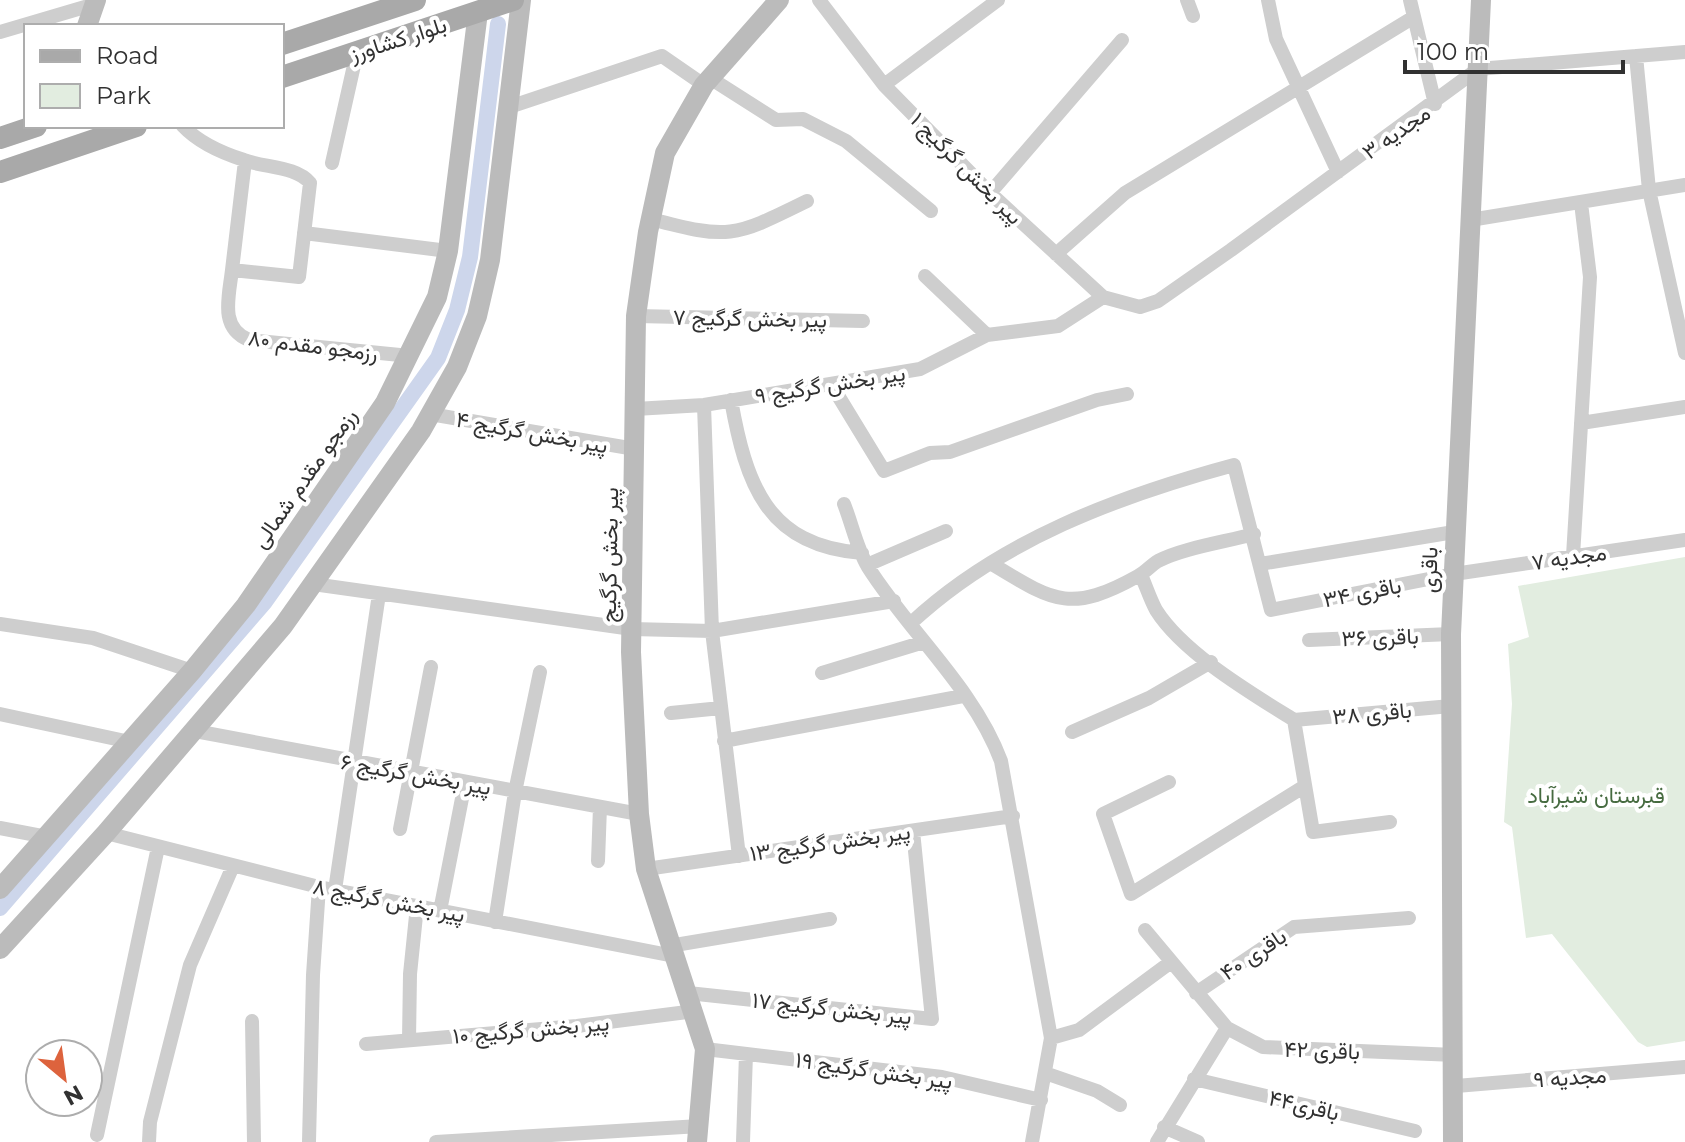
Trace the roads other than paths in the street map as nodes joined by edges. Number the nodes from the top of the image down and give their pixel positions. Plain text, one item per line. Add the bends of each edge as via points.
1 (415, 0) edge
2 (513, 0) edge
3 (521, 0) edge
4 (779, 0) edge
5 (819, 0) edge
6 (998, 0) edge
7 (1187, 0) edge
8 (1268, 0) edge
9 (1410, 0) edge
10 (1481, 0) edge
11 (96, 2) edge
12 (478, 12) junction
13 (1193, 16) dead end
14 (1414, 17) junction
15 (347, 22) junction
16 (24, 24) edge
17 (26, 24) edge
18 (88, 24) edge
19 (0, 32) edge
20 (1122, 40) dead end
21 (284, 43) edge
22 (357, 52) junction
23 (1685, 52) edge
24 (1636, 56) junction
25 (1478, 69) junction
26 (284, 76) edge
27 (707, 82) junction
28 (884, 85) junction
29 (1298, 89) junction
30 (1435, 104) junction
31 (509, 107) junction
32 (30, 128) edge
33 (130, 128) edge
34 (185, 128) edge
35 (0, 138) edge
36 (245, 161) junction
37 (332, 163) dead end
38 (0, 172) edge
39 (1338, 172) junction
40 (1685, 185) edge
41 (1649, 190) junction
42 (990, 193) junction
43 (807, 201) dead end
44 (1581, 203) junction
45 (931, 211) dead end
46 (651, 219) junction
47 (1470, 220) junction
48 (304, 233) junction
49 (448, 251) junction
50 (1056, 254) junction
51 (232, 270) junction
52 (925, 276) dead end
53 (1103, 297) junction
54 (1140, 307) joint
55 (636, 316) junction
56 (863, 321) dead end
57 (987, 335) junction
58 (1685, 353) edge
59 (410, 356) junction
60 (831, 384) junction
61 (1127, 394) dead end
62 (731, 400) junction
63 (704, 405) junction
64 (1685, 407) edge
65 (635, 409) junction
66 (430, 414) junction
67 (1581, 423) junction
68 (635, 449) junction
69 (844, 504) dead end
70 (946, 531) dead end
71 (1454, 532) junction
72 (1254, 534) junction
73 (1685, 540) edge
74 (1573, 556) junction
75 (865, 559) junction
76 (992, 564) junction
77 (1260, 564) junction
78 (1454, 574) junction
79 (1141, 575) junction
80 (313, 584) junction
81 (379, 594) junction
82 (894, 601) junction
83 (911, 623) junction
84 (0, 624) edge
85 (632, 629) junction
86 (712, 631) junction
87 (1451, 634) junction
88 (1309, 640) dead end
89 (924, 642) junction
90 (1211, 662) junction
91 (431, 667) dead end
92 (192, 671) junction
93 (540, 672) dead end
94 (822, 673) dead end
95 (963, 696) junction
96 (1451, 706) junction
97 (721, 708) junction
98 (671, 713) dead end
99 (0, 714) edge
100 (1294, 720) junction
101 (195, 731) junction
102 (1072, 732) dead end
103 (724, 741) junction
104 (130, 742) junction
105 (355, 763) junction
106 (409, 773) junction
107 (1169, 782) dead end
108 (465, 783) junction
109 (1305, 786) junction
110 (515, 792) junction
111 (600, 807) junction
112 (639, 814) junction
113 (1013, 816) junction
114 (1390, 822) dead end
115 (0, 828) edge
116 (400, 829) dead end
117 (913, 831) junction
118 (106, 833) junction
119 (47, 837) junction
120 (158, 847) junction
121 (739, 856) junction
122 (598, 861) dead end
123 (233, 866) junction
124 (646, 869) junction
125 (319, 887) junction
126 (0, 889) edge
127 (335, 890) junction
128 (417, 906) junction
129 (440, 911) junction
130 (1409, 918) dead end
131 (830, 919) dead end
132 (495, 922) junction
133 (1145, 930) dead end
134 (0, 949) edge
135 (671, 951) junction
136 (1171, 962) junction
137 (1196, 993) junction
138 (691, 1002) junction
139 (252, 1021) dead end
140 (1227, 1028) junction
141 (1051, 1038) junction
142 (409, 1040) junction
143 (366, 1044) dead end
144 (705, 1049) junction
145 (746, 1054) junction
146 (1455, 1055) junction
147 (1685, 1067) edge
148 (1045, 1073) junction
149 (1194, 1079) junction
150 (1456, 1086) junction
151 (1041, 1100) junction
152 (1120, 1105) dead end
153 (1164, 1127) junction
154 (1415, 1131) dead end
155 (699, 1134) edge
156 (97, 1135) dead end
157 (149, 1142) edge
158 (254, 1142) edge
159 (309, 1142) edge
160 (436, 1142) edge
161 (743, 1142) edge
162 (1032, 1142) edge
163 (1157, 1142) edge
164 (1198, 1142) edge
165 (1453, 1142) edge

1 - 15 main road, بلوار کشاورز
2 - 12 main road, بلوار کشاورز
3 - 31 street
4 - 27 street, پیر بخش گرگیج
5 - 28 street, پیر بخش گرگیج ۱
6 - 28 street
7 - 13 street
8 - 29 street via 1276,39
9 - 14 street
10 - 25 street, باقری
11 - 17 street
11 - 18 street
12 - 22 main road, بلوار کشاورز
12 - 49 street, رزمجو مقدم شمالی
14 - 29 street
14 - 30 street
15 - 21 main road, بلوار کشاورز
15 - 22 main road
16 - 19 street
20 - 42 street
22 - 26 main road, بلوار کشاورز
22 - 37 street
23 - 24 street
24 - 25 street
24 - 41 street
25 - 30 street, مجدیه ۳
25 - 47 street, باقری
27 - 31 street via 662,56
27 - 45 street via 776,120 803,119 846,141
27 - 46 street, پیر بخش گرگیج via 665,153
28 - 42 street, پیر بخش گرگیج ۱
29 - 39 street
29 - 50 street via 1125,193
30 - 39 street, مجدیه ۳
31 - 66 street via 490,260 477,316 457,367
32 - 35 main road
33 - 38 main road
34 - 36 street via 195,139
36 - 48 street via 303,175 310,183
36 - 51 street
39 - 54 street, مجدیه ۳ via 1158,301
40 - 41 street
41 - 44 street
41 - 58 street
42 - 50 street, پیر بخش گرگیج ۱
43 - 46 street via 745,230 721,235
44 - 47 street
44 - 67 street via 1590,277
46 - 55 street, پیر بخش گرگیج
47 - 71 street, باقری
48 - 49 street
48 - 51 street via 299,277
49 - 59 street, رزمجو مقدم شمالی via 437,297
50 - 53 street, پیر بخش گرگیج ۱
51 - 59 street, رزمجو مقدم ۸۰ via 228,312 237,335
52 - 57 street
53 - 54 street, پیر بخش گرگیج ۱
53 - 57 street, پیر بخش گرگیج ۹ via 1058,326
55 - 56 street, پیر بخش گرگیج ۷
55 - 65 street, پیر بخش گرگیج
57 - 60 street, پیر بخش گرگیج ۹ via 920,369
59 - 92 street, رزمجو مقدم شمالی via 376,415 246,605
60 - 61 street via 884,471
60 - 62 street, پیر بخش گرگیج ۹
62 - 63 street, پیر بخش گرگیج ۹
62 - 75 street via 741,459 779,520 806,540
63 - 65 street, پیر بخش گرگیج ۹
63 - 86 street
64 - 67 street
65 - 68 street, پیر بخش گرگیج
66 - 68 street, پیر بخش گرگیج ۴
66 - 80 street
67 - 74 street
68 - 85 street, پیر بخش گرگیج
69 - 75 street
70 - 75 street
71 - 77 street
71 - 78 street, باقری
72 - 76 street via 1234,465 1156,486 1074,518
72 - 77 street
72 - 79 street via 1158,561
73 - 74 street, مجدیه ۷
74 - 78 street, مجدیه ۷
75 - 82 street
76 - 79 street via 1066,602
76 - 83 street via 948,589
77 - 78 street, باقری ۳۴ via 1271,610
78 - 87 street, باقری
79 - 90 street via 1175,634
80 - 81 street
80 - 101 street
81 - 85 street
81 - 105 street
82 - 83 street
82 - 86 street
83 - 89 street
84 - 92 street via 93,638
85 - 86 street
85 - 112 street, پیر بخش گرگیج
86 - 97 street
87 - 88 street, باقری ۳۶
87 - 96 street, باقری
89 - 94 street
89 - 95 street
90 - 100 street
90 - 102 street via 1149,698
91 - 106 street
92 - 104 street, رزمجو مقدم شمالی
93 - 110 street
95 - 103 street
95 - 113 street via 993,741
96 - 100 street, باقری ۳۸
96 - 146 street, باقری
97 - 98 street
97 - 103 street
99 - 104 street
100 - 109 street
101 - 105 street, پیر بخش گرگیج ۶
101 - 118 street
103 - 121 street
104 - 119 street, رزمجو مقدم شمالی
105 - 106 street, پیر بخش گرگیج ۶
105 - 127 street
106 - 108 street, پیر بخش گرگیج ۶
106 - 116 street
107 - 109 street via 1103,814 1131,894
108 - 110 street, پیر بخش گرگیج ۶
108 - 129 street
109 - 114 street via 1313,832
110 - 111 street, پیر بخش گرگیج ۶
110 - 132 street
111 - 112 street, پیر بخش گرگیج ۶
111 - 122 street
112 - 124 street, پیر بخش گرگیج
113 - 117 street, پیر بخش گرگیج ۱۳
113 - 141 street
115 - 119 street
117 - 121 street, پیر بخش گرگیج ۱۳
117 - 138 street, پیر بخش گرگیج ۱۷ via 932,1019
118 - 120 street, پیر بخش گرگیج ۸
118 - 134 street
119 - 126 street, رزمجو مقدم شمالی
120 - 123 street, پیر بخش گرگیج ۸
120 - 156 street
121 - 124 street, پیر بخش گرگیج ۱۳
123 - 125 street, پیر بخش گرگیج ۸
123 - 157 street via 190,965
124 - 135 street, پیر بخش گرگیج
125 - 127 street, پیر بخش گرگیج ۸
125 - 159 street
127 - 128 street, پیر بخش گرگیج ۸
128 - 129 street, پیر بخش گرگیج ۸
128 - 142 street
129 - 132 street, پیر بخش گرگیج ۸
130 - 137 street, باقری ۴۰ via 1294,927
131 - 135 street
132 - 135 street, پیر بخش گرگیج ۸
133 - 136 street, باقری ۴۲
135 - 138 street, پیر بخش گرگیج
136 - 137 street, باقری ۴۲
136 - 141 street via 1079,1030
137 - 140 street, باقری ۴۲
138 - 142 street, پیر بخش گرگیج ۱۰ via 577,1026
138 - 144 street, پیر بخش گرگیج
139 - 158 street
140 - 146 street, باقری ۴۲ via 1263,1047
140 - 149 street
141 - 148 street
142 - 143 street, پیر بخش گرگیج ۱۰
144 - 145 street, پیر بخش گرگیج ۱۹
144 - 155 street, پیر بخش گرگیج
145 - 151 street, پیر بخش گرگیج ۱۹ via 942,1077
145 - 161 street
146 - 150 street, باقری
147 - 150 street, مجدیه ۹
148 - 151 street
148 - 152 street
149 - 153 street
149 - 154 street, باقری۴۴
150 - 165 street, باقری
151 - 162 street
153 - 163 street
153 - 164 street
155 - 160 street

